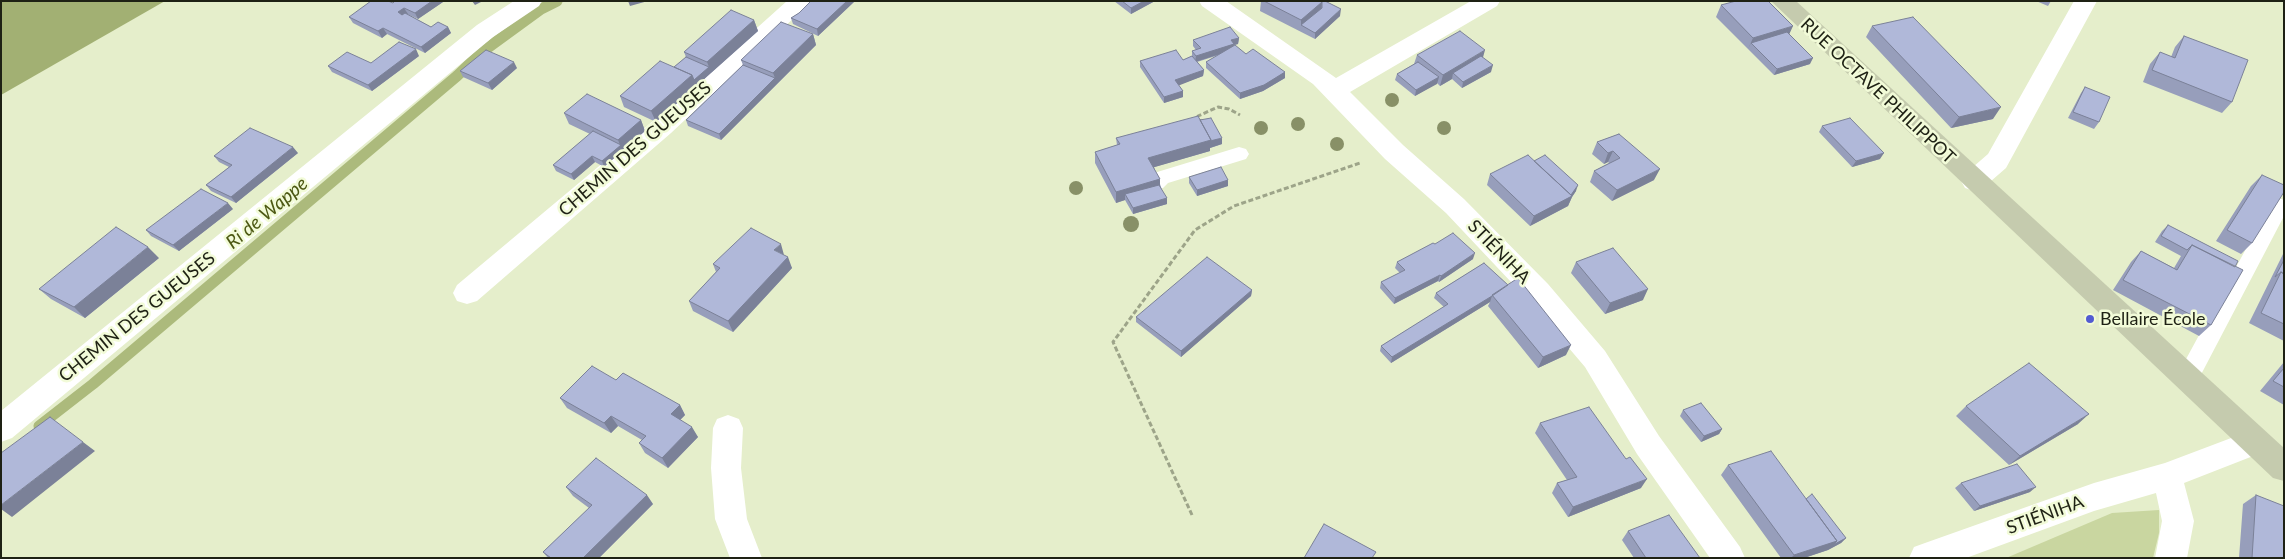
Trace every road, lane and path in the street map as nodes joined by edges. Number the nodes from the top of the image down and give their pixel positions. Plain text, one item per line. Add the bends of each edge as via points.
1 (531, 1) edge
2 (801, 1) edge
3 (1210, 1) edge
4 (1490, 1) edge
5 (1782, 1) edge
6 (2086, 1) edge
7 (1334, 90) junction
8 (1240, 115) dead end
9 (1192, 124) edge
10 (1394, 152) junction
11 (1239, 154) dead end
12 (1157, 179) edge
13 (1974, 181) junction
14 (2279, 206) edge
15 (467, 293) dead end
16 (2187, 379) junction
17 (728, 428) dead end
18 (1, 429) edge
19 (2255, 442) junction
20 (2284, 468) edge
21 (2167, 476) junction
22 (1192, 515) dead end
23 (746, 558) edge
24 (1729, 558) edge
25 (1925, 558) edge
26 (2171, 558) edge

1 - 18 street, CHEMIN DES GUEUSES via 484,31
2 - 15 street, CHEMIN DES GUEUSES via 662,127
3 - 7 street, STIÉNIHA via 1289,54
4 - 7 street
5 - 13 street, RUE OCTAVE PHILIPPOT
6 - 13 street via 1997,161
7 - 10 street, STIÉNIHA
8 - 9 path via 1218,108 1198,116 1202,124
10 - 22 path via 1234,206 1195,230 1113,342
10 - 24 street, STIÉNIHA via 1456,206 1538,292 1595,359 1648,445
11 - 12 lane
13 - 16 street, RUE OCTAVE PHILIPPOT
14 - 16 lane
16 - 19 street, RUE OCTAVE PHILIPPOT
17 - 23 street via 726,468 732,520
19 - 20 street, RUE OCTAVE PHILIPPOT
19 - 21 street, STIÉNIHA
21 - 25 street, STIÉNIHA via 2094,497
21 - 26 street via 2178,521

